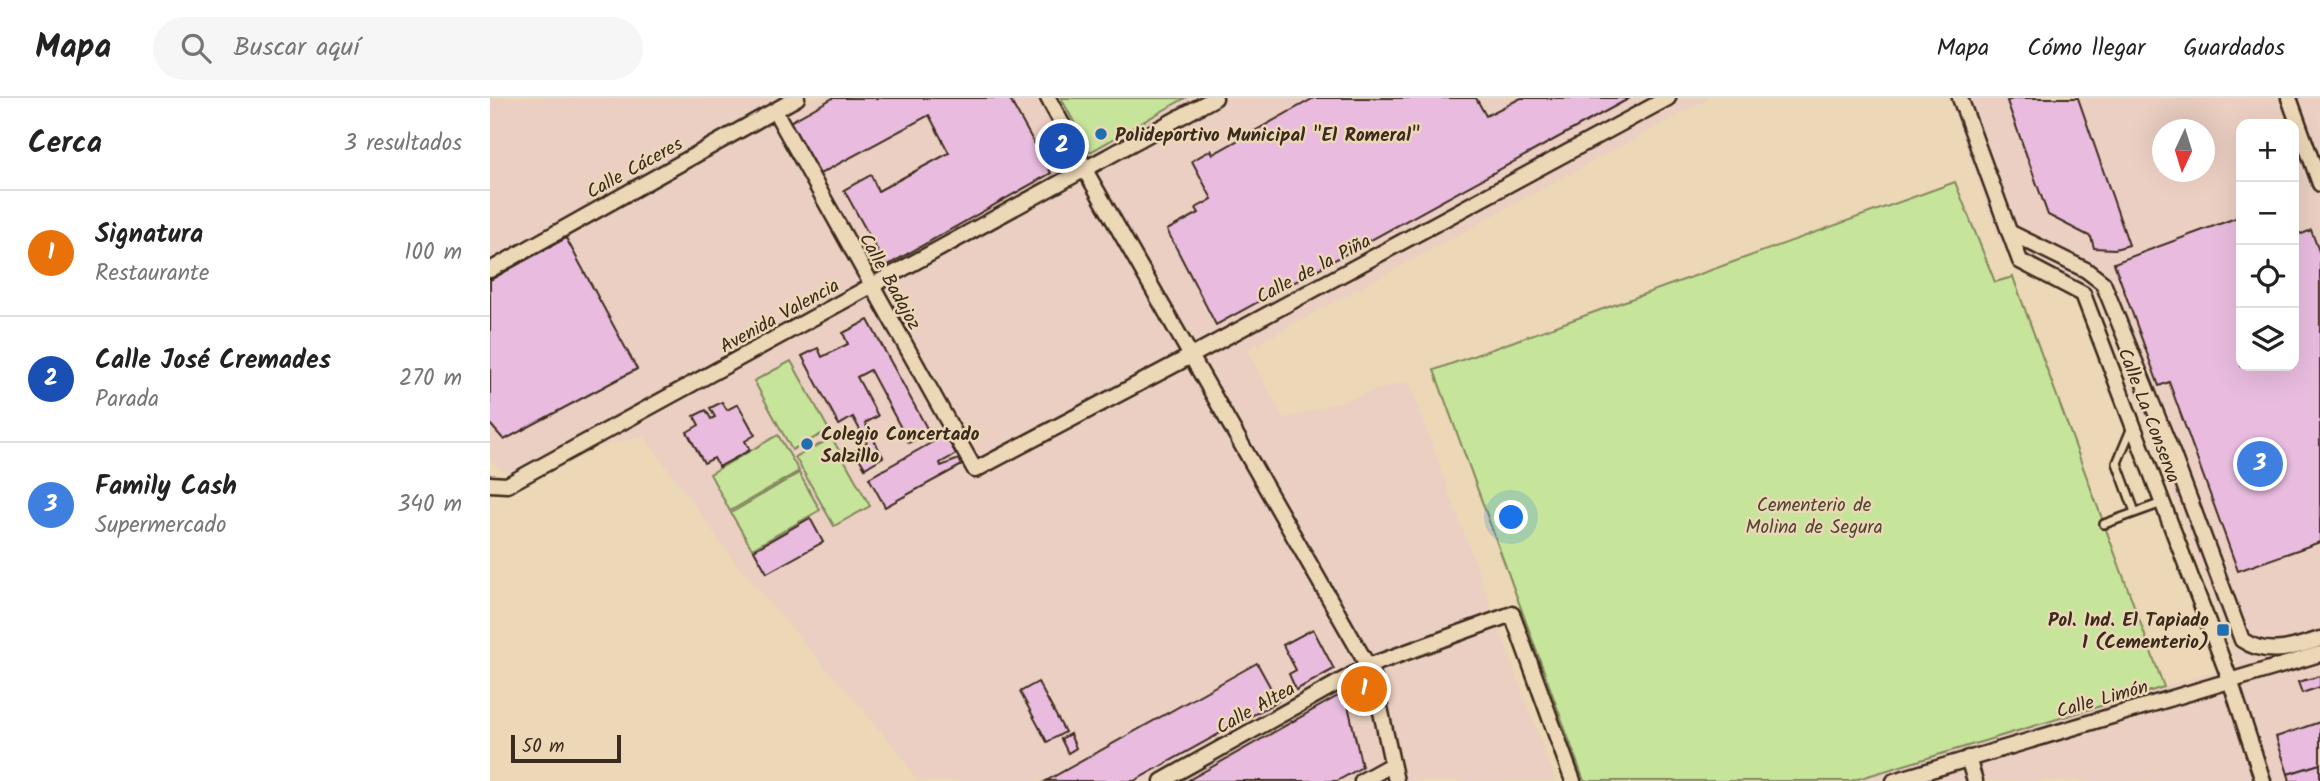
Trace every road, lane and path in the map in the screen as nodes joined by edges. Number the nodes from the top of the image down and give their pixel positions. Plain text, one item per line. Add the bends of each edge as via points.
1 (797, 98) edge
2 (1048, 98) edge
3 (1215, 98) edge
4 (1668, 98) edge
5 (1959, 98) edge
6 (2290, 98) edge
7 (775, 111) junction
8 (1084, 170) junction
9 (2320, 184) edge
10 (2009, 232) junction
11 (490, 270) edge
12 (872, 286) junction
13 (1189, 357) junction
14 (2132, 426) junction
15 (975, 470) joint
16 (490, 484) edge
17 (2162, 503) junction
18 (2135, 512) junction
19 (2104, 524) dead end
20 (2320, 639) edge
21 (2320, 654) edge
22 (1368, 666) junction
23 (2230, 680) junction
24 (1968, 758) junction
25 (1391, 765) junction
26 (1162, 781) edge
27 (1362, 781) edge
28 (1396, 781) edge
29 (1573, 781) edge
30 (1894, 781) edge
31 (1975, 781) edge
32 (2263, 781) edge

1 - 7 street, Calle Cáceres
2 - 8 street
3 - 8 street, Avenida Valencia
4 - 13 street, Calle de la Piña
5 - 10 street, Calle La Conserva
6 - 9 street
7 - 11 street, Calle Cáceres
7 - 12 street, Calle Badajoz
8 - 12 street, Avenida Valencia
8 - 13 street
10 - 14 street, Calle La Conserva via 2020,261 2083,294
10 - 20 street via 2103,283 2242,640 2252,647 2290,650
12 - 15 street, Calle Badajoz
12 - 16 street, Avenida Valencia via 507,485
13 - 15 street, Calle de la Piña
13 - 22 street
14 - 17 street, Calle La Conserva
14 - 18 lane via 2117,463
17 - 18 lane
17 - 23 street, Calle La Conserva
18 - 19 lane
21 - 23 street, Calle Limón
22 - 25 street
22 - 26 street, Calle Altea
22 - 29 street, Calle Altea via 1511,614
23 - 24 street, Calle Limón
23 - 32 street, Calle La Conserva
24 - 30 street, Calle Limón
24 - 31 street
25 - 27 street
25 - 28 street

